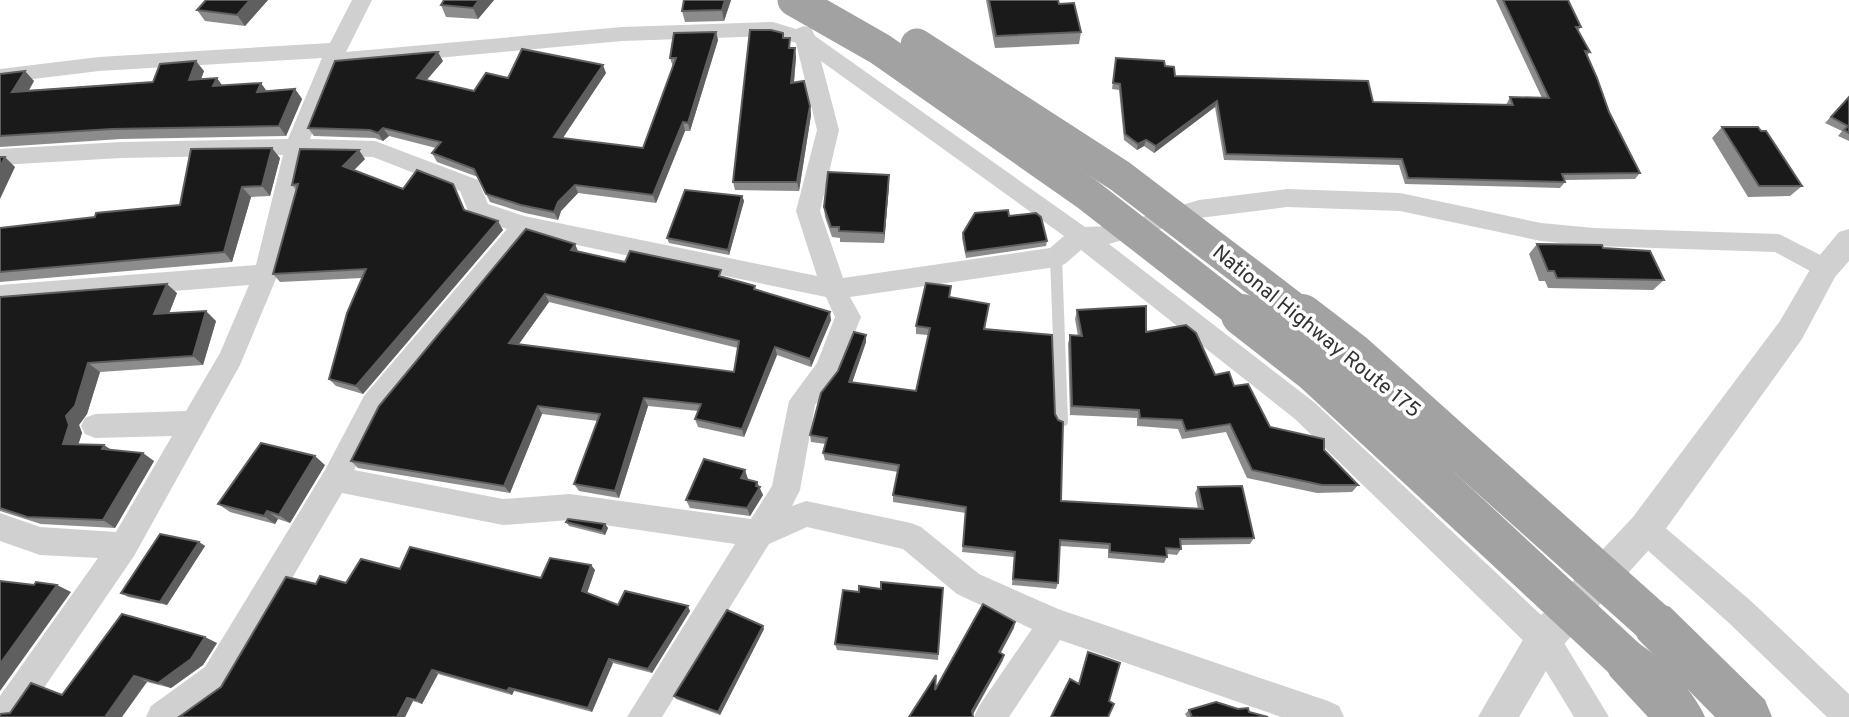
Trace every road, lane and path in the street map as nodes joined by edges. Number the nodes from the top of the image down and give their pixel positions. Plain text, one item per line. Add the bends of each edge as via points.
1 (362, 0) edge
2 (794, 0) edge
3 (800, 0) edge
4 (844, 0) edge
5 (804, 38) junction
6 (333, 56) junction
7 (0, 76) edge
8 (296, 147) junction
9 (0, 157) edge
10 (524, 225) junction
11 (1082, 236) junction
12 (1849, 240) edge
13 (1056, 257) junction
14 (1825, 269) junction
15 (266, 274) junction
16 (834, 289) junction
17 (0, 295) edge
18 (1062, 421) edge
19 (194, 423) junction
20 (95, 426) dead end
21 (335, 479) junction
22 (0, 527) edge
23 (1645, 529) junction
24 (758, 534) junction
25 (124, 546) junction
26 (1054, 623) junction
27 (1544, 639) junction
28 (1849, 716) edge
29 (5, 717) edge
30 (162, 717) edge
31 (643, 717) edge
32 (990, 717) edge
33 (1328, 717) edge
34 (1497, 717) edge
35 (1593, 717) edge
36 (1681, 717) edge
37 (1748, 717) edge

1 - 6 street
2 - 36 highway, National Highway Route 175, bridge via 880,49 1087,194 1315,372 1626,660
3 - 5 street
4 - 37 highway, National Highway Route 175, bridge via 1120,176 1353,354 1654,623
5 - 6 street via 773,29 621,34
5 - 11 street
5 - 16 street via 828,130 808,211
6 - 7 street via 99,64
6 - 8 street
8 - 9 street
8 - 10 street via 375,149 470,186 478,210
8 - 15 street
10 - 16 street
10 - 21 street via 374,404
11 - 13 street
11 - 14 street via 1112,235 1199,209 1287,198 1400,202 1541,232 1779,243
11 - 27 street via 1305,411
12 - 14 street
13 - 16 street
13 - 18 lane
14 - 23 street via 1791,330
15 - 17 street
15 - 19 street via 231,356
16 - 24 street via 848,317 828,369 802,401 786,491
19 - 20 street
19 - 25 street
21 - 24 street via 503,512 570,508
21 - 30 street via 216,678
22 - 25 street via 40,541
23 - 27 street
23 - 28 street
24 - 26 street via 806,514 911,537 968,584
24 - 31 street
25 - 29 street
26 - 32 street
26 - 33 street
27 - 34 street
27 - 35 street

